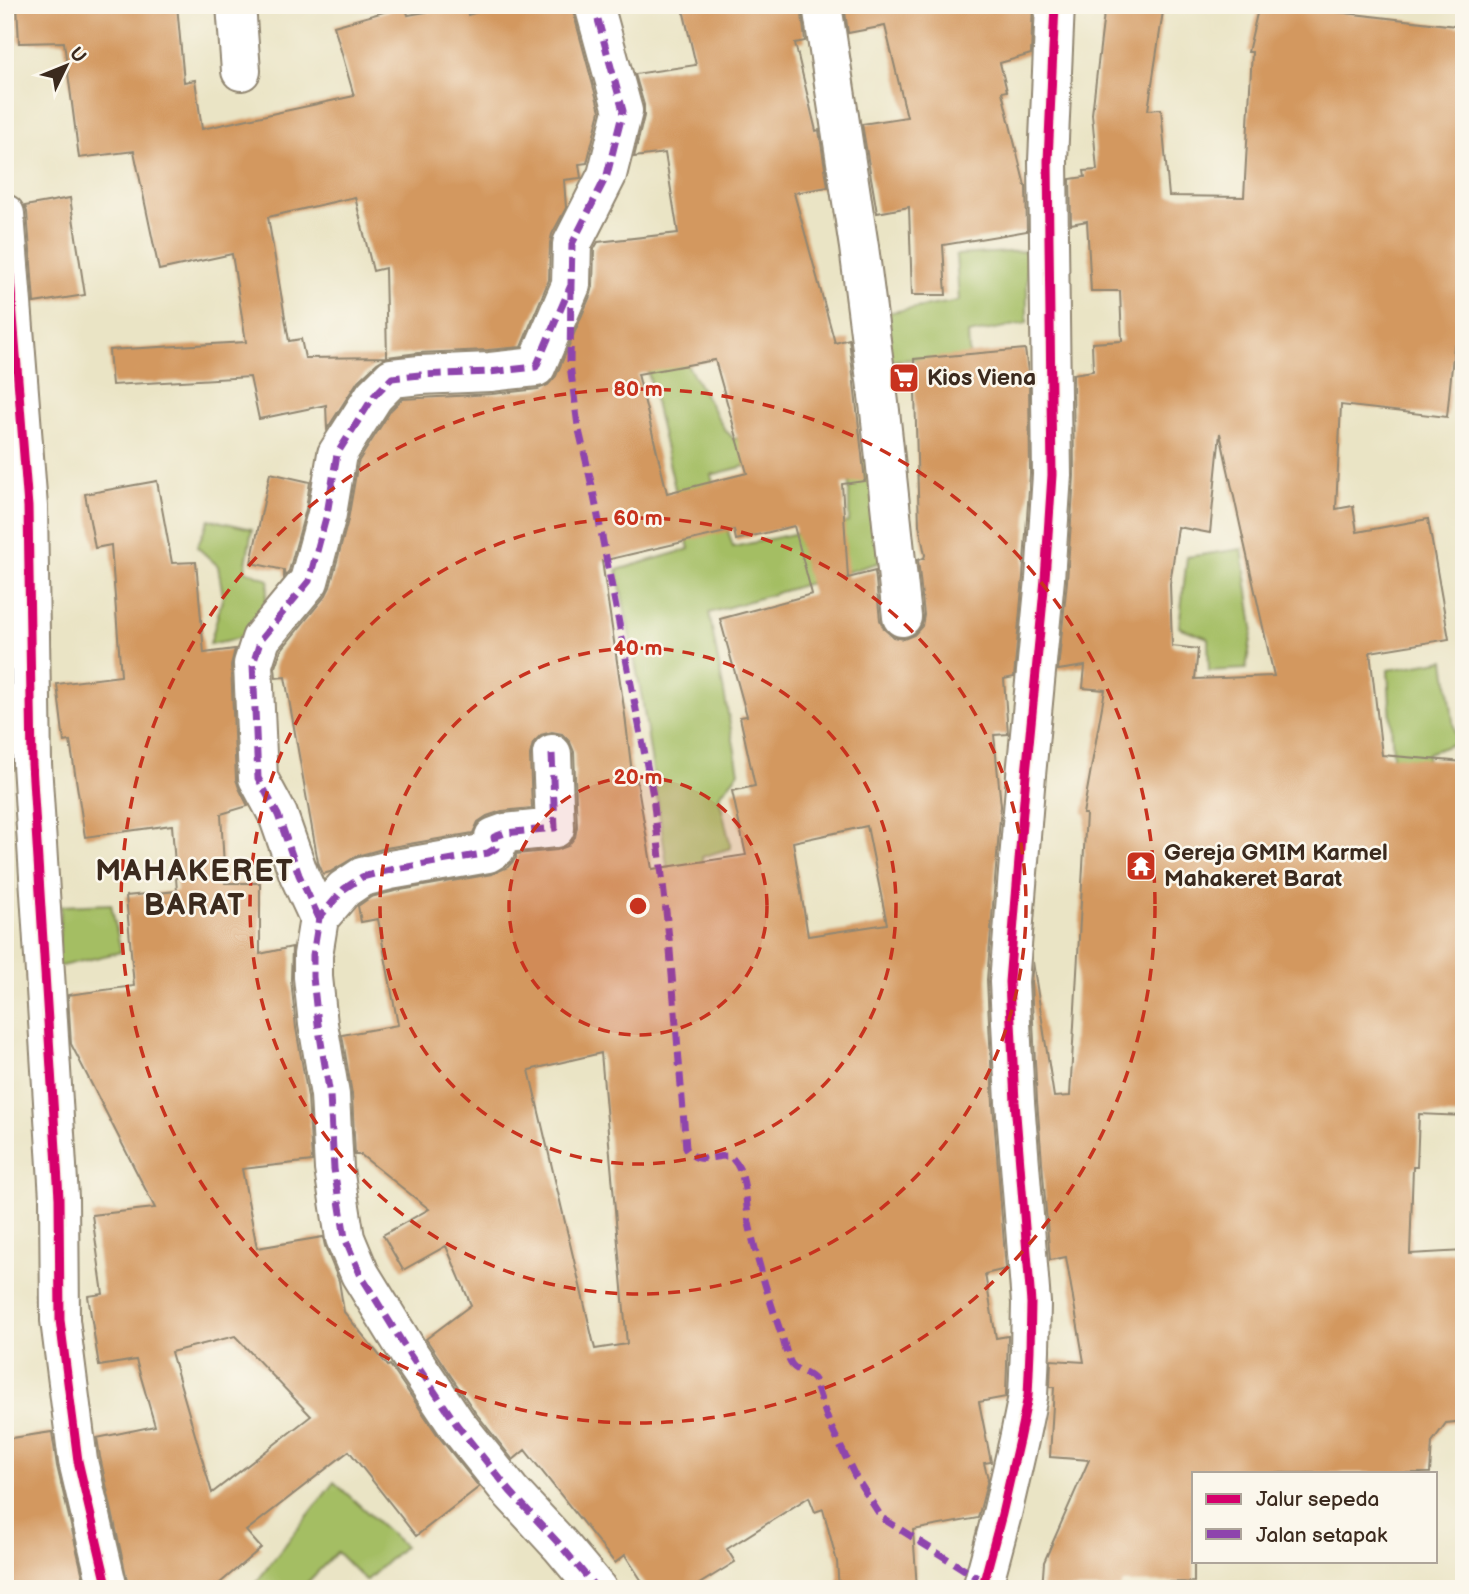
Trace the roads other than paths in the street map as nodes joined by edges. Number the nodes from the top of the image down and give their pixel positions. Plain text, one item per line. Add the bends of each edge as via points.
1 (236, 5) edge
2 (594, 5) edge
3 (822, 5) edge
4 (1055, 5) edge
5 (241, 71) dead end
6 (5, 214) edge
7 (902, 617) dead end
8 (552, 754) dead end
9 (319, 918) junction
10 (108, 1589) edge
11 (597, 1589) edge
12 (982, 1589) edge

1 - 5 street
2 - 9 street via 623,111 607,175 572,244 571,285 536,367 392,379 374,396 337,454 309,581 261,639 253,664 258,778 278,815
3 - 7 street via 859,247
4 - 12 street via 1048,161 1052,475 1009,982 1031,1303 1030,1362 1019,1440
6 - 10 street via 28,507 32,764 59,1198 60,1320 78,1461
8 - 9 street via 555,828 505,832 494,837 496,848 488,853 362,877 344,889
9 - 11 street via 313,977 345,1238 360,1274 457,1424

